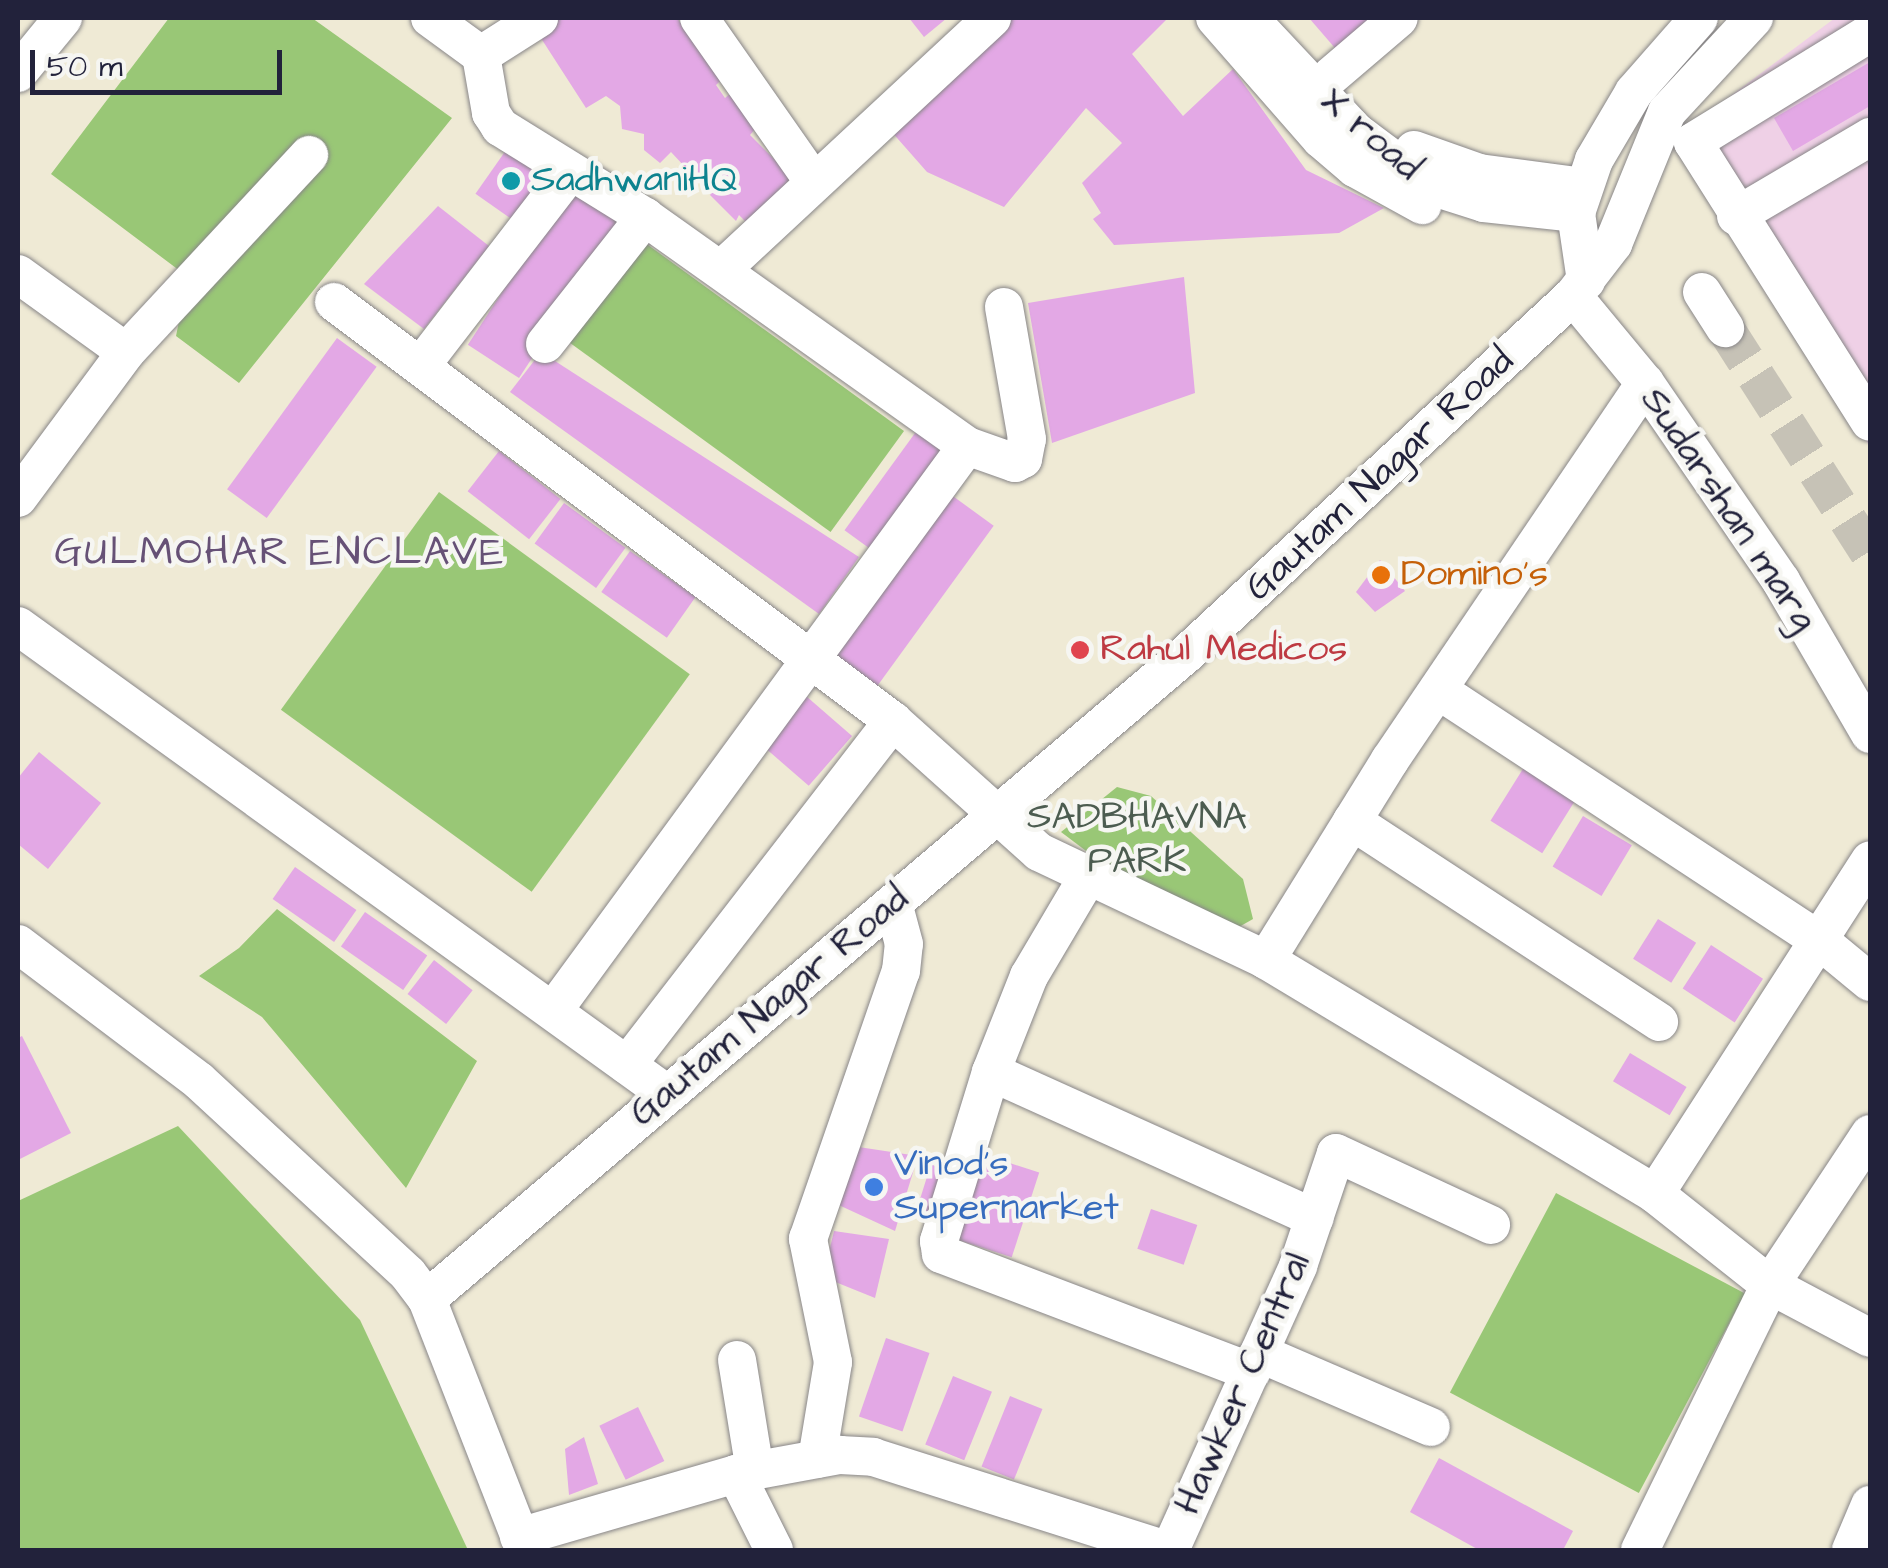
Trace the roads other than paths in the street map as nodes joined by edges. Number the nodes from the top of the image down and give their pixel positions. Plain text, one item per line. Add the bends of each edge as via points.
1 (63, 18) edge
2 (430, 18) edge
3 (539, 18) edge
4 (699, 18) edge
5 (992, 18) edge
6 (1215, 18) edge
7 (1249, 18) edge
8 (1282, 18) edge
9 (1399, 18) edge
10 (1699, 18) edge
11 (1754, 18) edge
12 (1870, 33) edge
13 (481, 55) junction
14 (18, 73) edge
15 (1330, 76) junction
16 (1870, 137) edge
17 (309, 155) dead end
18 (571, 172) junction
19 (814, 182) junction
20 (1580, 200) junction
21 (1530, 209) junction
22 (1736, 216) junction
23 (645, 217) junction
24 (721, 270) junction
25 (18, 274) edge
26 (1580, 289) junction
27 (1702, 292) dead end
28 (334, 302) dead end
29 (1004, 307) dead end
30 (1725, 328) tunnel mouth
31 (545, 344) dead end
32 (126, 352) junction
33 (423, 363) junction
34 (1644, 384) junction
35 (1870, 422) edge
36 (968, 446) junction
37 (18, 498) edge
38 (18, 626) edge
39 (810, 660) junction
40 (1438, 690) junction
41 (893, 721) junction
42 (1870, 734) edge
43 (996, 816) junction
44 (1352, 821) junction
45 (1870, 860) edge
46 (1087, 878) junction
47 (893, 903) junction
48 (1819, 940) junction
49 (18, 944) edge
50 (1266, 960) junction
51 (1870, 982) edge
52 (553, 1011) junction
53 (1660, 1022) dead end
54 (626, 1064) junction
55 (992, 1072) junction
56 (667, 1094) junction
57 (1870, 1134) edge
58 (1655, 1194) junction
59 (1315, 1218) junction
60 (1491, 1225) dead end
61 (1770, 1285) junction
62 (427, 1300) junction
63 (1870, 1338) edge
64 (737, 1360) dead end
65 (1255, 1363) junction
66 (1431, 1427) dead end
67 (817, 1460) junction
68 (746, 1472) junction
69 (1870, 1505) edge
70 (522, 1544) edge
71 (774, 1550) edge
72 (1168, 1550) edge
73 (1640, 1550) edge
74 (1851, 1550) edge

1 - 14 street
2 - 13 street
3 - 13 street
4 - 19 street
5 - 19 street
6 - 21 street via 1292,110 1355,168 1418,204 1469,218
7 - 21 street, X road via 1356,132 1427,185
8 - 15 street
9 - 15 street
10 - 20 street via 1634,92
11 - 26 street, Gautam Nagar Road via 1667,112 1613,244
12 - 22 street via 1693,142
13 - 18 street via 491,113 500,127
15 - 20 street via 1409,147 1442,164
16 - 22 street
17 - 32 street
18 - 23 street
18 - 33 street
19 - 24 street
20 - 21 street, X road
20 - 26 street
22 - 35 street
23 - 24 street
23 - 31 street
24 - 36 street
25 - 32 street
26 - 34 street, Sudarshan marg
26 - 43 street, Gautam Nagar Road via 1183,657
27 - 30 street
28 - 33 street
29 - 36 street via 1027,451 1023,459 1005,462
32 - 37 street
33 - 39 street
34 - 40 street
34 - 42 street, Sudarshan marg via 1780,580
36 - 39 street
38 - 52 street
39 - 41 street
39 - 52 street
40 - 44 street
40 - 48 street
41 - 43 street
41 - 54 street
43 - 46 street via 1039,852
43 - 47 street, Gautam Nagar Road
44 - 50 street
44 - 53 street
45 - 48 street
46 - 50 street
46 - 55 street via 1030,976
47 - 56 street, Gautam Nagar Road
47 - 67 street via 904,944 901,971 808,1238 833,1362
48 - 51 street
48 - 58 street
49 - 62 street via 199,1081 379,1244
50 - 58 street
52 - 54 street
54 - 56 street
55 - 59 street
55 - 65 street via 939,1240 941,1254
56 - 62 street, Gautam Nagar Road
57 - 61 street
58 - 61 street
59 - 60 street, Hawker Central via 1336,1152
59 - 65 street, Hawker Central
61 - 63 street
61 - 73 street
62 - 70 street
64 - 68 street
65 - 66 street
65 - 72 street, Hawker Central
67 - 68 street
67 - 72 street via 872,1458
68 - 70 street
68 - 71 street
69 - 74 street

